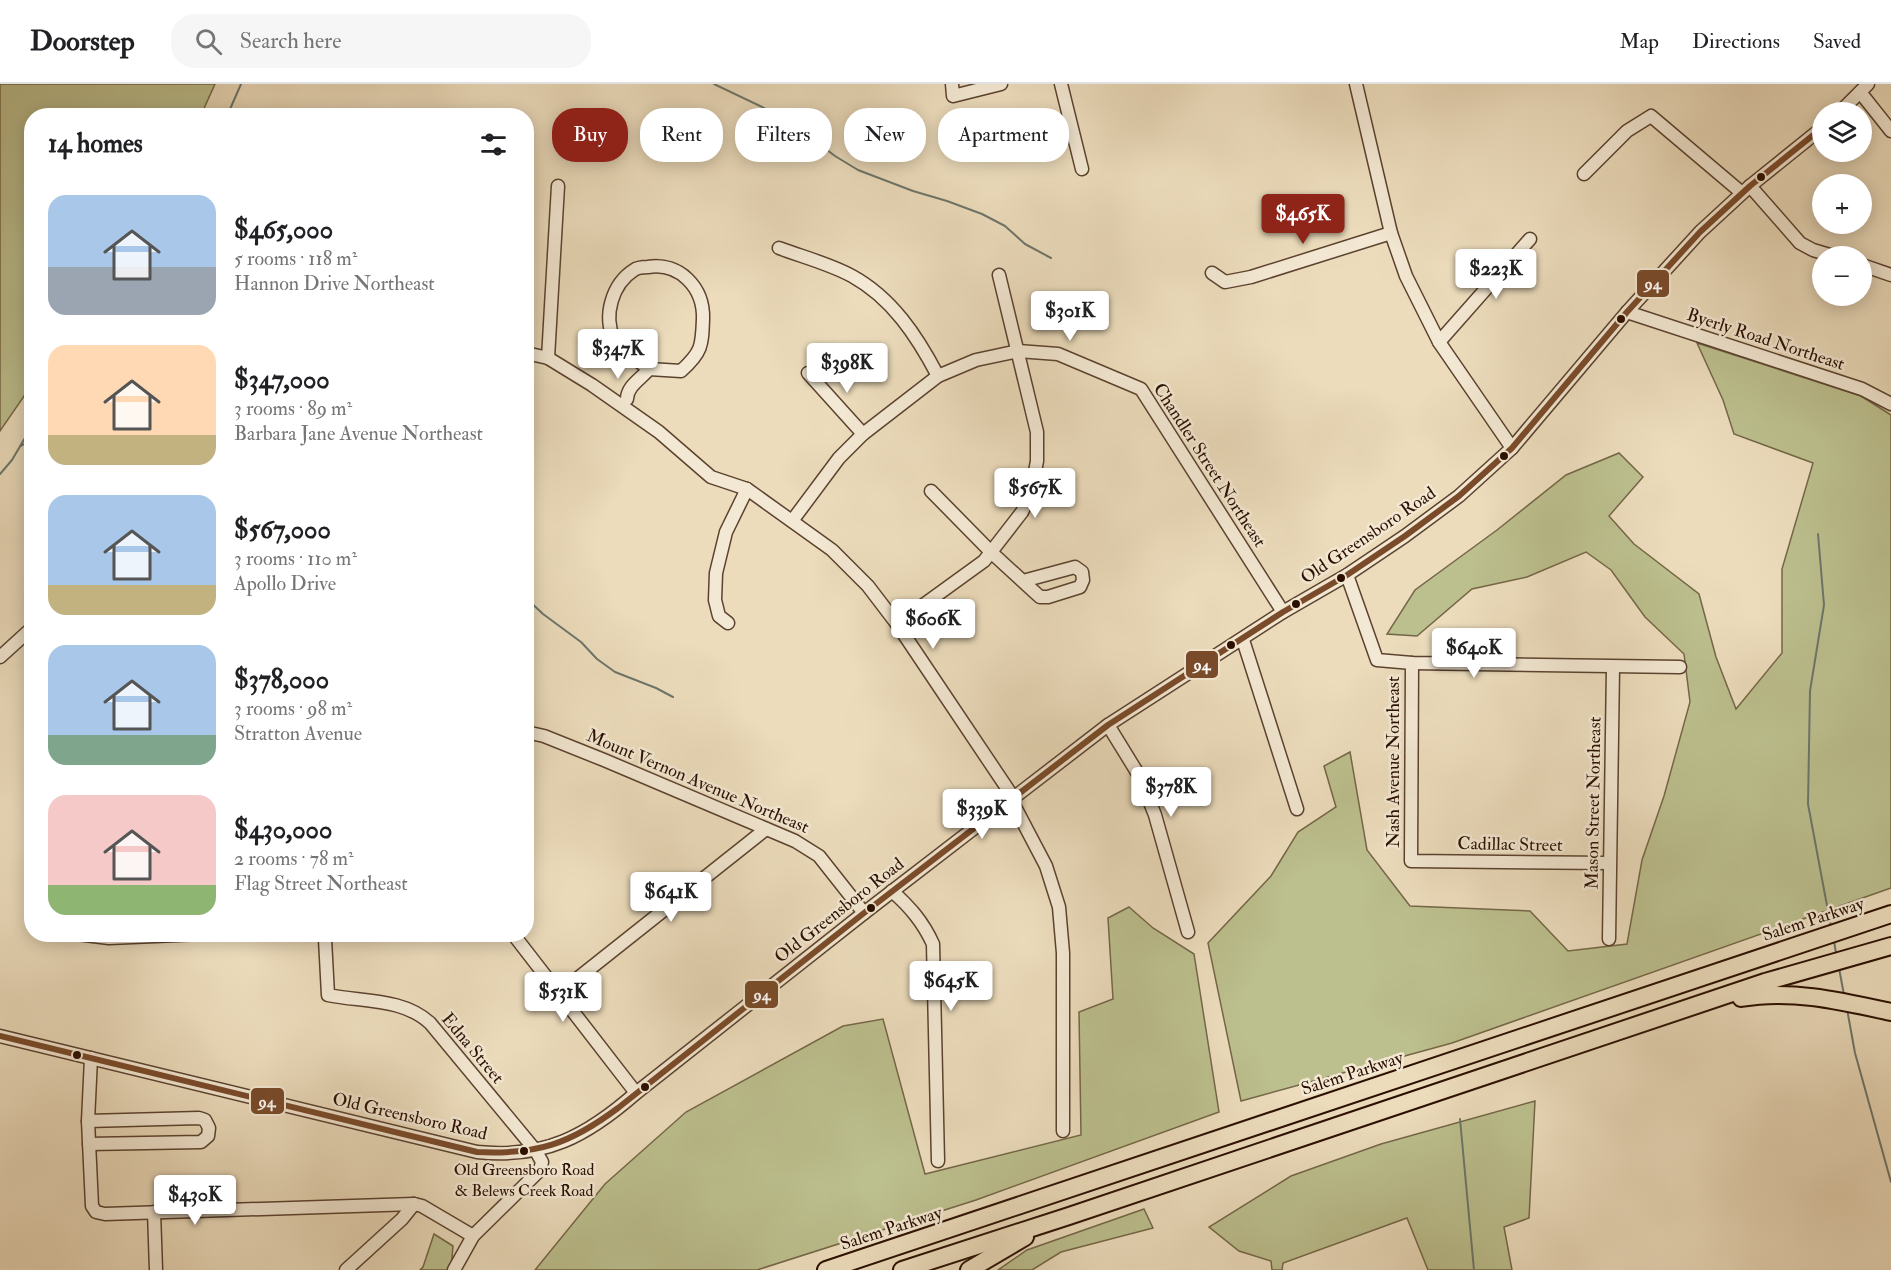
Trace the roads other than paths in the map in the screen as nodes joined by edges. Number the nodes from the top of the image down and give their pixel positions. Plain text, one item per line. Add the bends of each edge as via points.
1 (1001, 84) edge
2 (1061, 84) edge
3 (1356, 84) edge
4 (1864, 88) edge
5 (952, 90) edge
6 (1850, 102) edge
7 (1891, 131) edge
8 (1812, 136) edge
9 (1082, 169) dead end
10 (1584, 174) dead end
11 (558, 186) dead end
12 (1746, 189) junction
13 (1391, 233) junction
14 (1530, 239) dead end
15 (779, 248) dead end
16 (1812, 249) edge
17 (1872, 268) edge
18 (1212, 273) dead end
19 (999, 275) dead end
20 (1891, 275) edge
21 (1627, 312) junction
22 (1440, 342) junction
23 (1018, 351) junction
24 (534, 355) edge
25 (548, 358) junction
26 (649, 369) junction
27 (808, 373) dead end
28 (938, 376) junction
29 (624, 402) junction
30 (1891, 404) edge
31 (862, 434) junction
32 (1512, 448) junction
33 (747, 489) junction
34 (931, 491) dead end
35 (792, 521) junction
36 (992, 553) junction
37 (1347, 575) junction
38 (1023, 581) dead end
39 (1283, 612) junction
40 (728, 623) dead end
41 (897, 624) junction
42 (24, 635) edge
43 (1243, 640) junction
44 (0, 657) edge
45 (1412, 663) junction
46 (1613, 667) junction
47 (1680, 667) dead end
48 (1108, 725) junction
49 (534, 734) edge
50 (1013, 797) junction
51 (1297, 809) dead end
52 (766, 829) junction
53 (1411, 861) joint
54 (1610, 863) junction
55 (892, 891) junction
56 (864, 913) junction
57 (1891, 914) edge
58 (1188, 932) dead end
59 (1609, 939) dead end
60 (325, 942) edge
61 (519, 942) edge
62 (1891, 946) edge
63 (558, 994) junction
64 (1698, 1006) junction
65 (1891, 1011) edge
66 (0, 1036) edge
67 (91, 1058) junction
68 (636, 1093) junction
69 (88, 1121) junction
70 (1064, 1131) dead end
71 (89, 1144) junction
72 (536, 1151) junction
73 (938, 1161) dead end
74 (414, 1204) junction
75 (154, 1212) junction
76 (1070, 1216) junction
77 (473, 1236) junction
78 (156, 1270) edge
79 (346, 1270) edge
80 (454, 1270) edge
81 (826, 1270) edge
82 (902, 1270) edge
83 (969, 1270) edge

1 - 5 street
2 - 9 street
3 - 13 street
4 - 6 street
4 - 7 street
8 - 12 street, Old Greensboro Road
10 - 12 street via 1627,131 1651,116
11 - 25 street
12 - 16 street via 1800,243
12 - 21 street, Old Greensboro Road via 1700,232
13 - 18 street via 1251,277 1225,282
13 - 22 street via 1406,276
14 - 22 street
15 - 28 street via 851,275 878,292 903,319
17 - 20 street
19 - 23 street
21 - 30 street, Byerly Road Northeast via 1862,389
21 - 32 street, Old Greensboro Road
22 - 32 street
23 - 28 street, Chandler Street Northeast via 976,360
23 - 36 street via 1037,432 1035,479 1028,503
23 - 39 street, Chandler Street Northeast via 1058,354 1141,389
24 - 25 street
25 - 29 street
26 - 26 street via 681,371 695,358 702,344 700,296 690,280 673,268 636,269 621,283 611,301 609,322 615,340
26 - 29 street via 634,383
27 - 31 street
28 - 31 street, Chandler Street Northeast
29 - 33 street via 711,477
31 - 35 street, Chandler Street Northeast
32 - 37 street, Old Greensboro Road via 1459,496
33 - 35 street
33 - 40 street via 726,532 716,573 717,608 719,616
34 - 36 street
35 - 41 street via 832,550 868,586
36 - 38 street
36 - 41 street
37 - 39 street, Old Greensboro Road
37 - 45 street via 1377,660
39 - 43 street, Old Greensboro Road
41 - 50 street
42 - 44 street
43 - 48 street, Old Greensboro Road
43 - 51 street
45 - 46 street
45 - 53 street, Nash Avenue Northeast
46 - 47 street
46 - 54 street, Mason Street Northeast
48 - 50 street, Old Greensboro Road
48 - 58 street via 1148,796
49 - 52 street, Mount Vernon Avenue Northeast
50 - 55 street, Old Greensboro Road
50 - 70 street via 1046,867 1059,907
52 - 56 street, Mount Vernon Avenue Northeast via 819,856
52 - 63 street
53 - 54 street, Cadillac Street
54 - 59 street, Mason Street Northeast
55 - 56 street, Old Greensboro Road
55 - 73 street via 914,911 933,944
56 - 68 street, Old Greensboro Road
57 - 81 highway, Salem Parkway
60 - 72 street, Edna Street via 327,994 405,1007 419,1013
61 - 63 street
62 - 64 highway via 1788,974
63 - 68 street
64 - 65 highway via 1779,994
64 - 76 highway
66 - 67 street, Old Greensboro Road
67 - 69 street
67 - 72 street, Old Greensboro Road via 477,1152 500,1155
68 - 72 street, Old Greensboro Road via 580,1135
69 - 71 street
69 - 71 street via 199,1118 209,1128 208,1136 201,1142
71 - 75 street via 92,1206 96,1212
72 - 77 street via 542,1162 540,1170
74 - 75 street
74 - 77 street
74 - 79 street
75 - 78 street
76 - 82 highway
76 - 83 highway via 1011,1244
77 - 80 street

